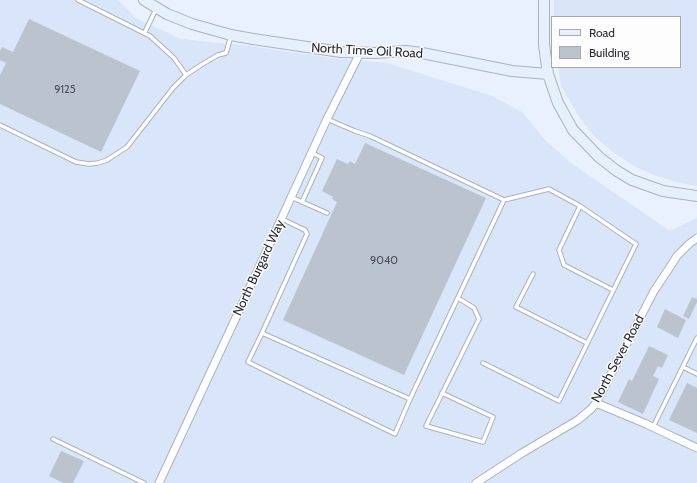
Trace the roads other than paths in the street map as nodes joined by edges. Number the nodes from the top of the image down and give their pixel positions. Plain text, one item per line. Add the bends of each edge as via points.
1 (78, 0) edge
2 (144, 0) edge
3 (544, 0) edge
4 (156, 8) junction
5 (145, 32) junction
6 (231, 35) junction
7 (360, 53) junction
8 (548, 74) junction
9 (186, 75) junction
10 (327, 118) junction
11 (0, 125) edge
12 (311, 152) junction
13 (697, 196) edge
14 (291, 197) junction
15 (504, 200) junction
16 (302, 202) junction
17 (580, 206) junction
18 (327, 213) dead end
19 (281, 219) junction
20 (697, 238) edge
21 (533, 274) dead end
22 (613, 290) junction
23 (458, 298) junction
24 (262, 333) junction
25 (697, 338) edge
26 (587, 344) junction
27 (483, 363) dead end
28 (683, 367) junction
29 (697, 374) edge
30 (442, 393) junction
31 (410, 399) junction
32 (596, 403) junction
33 (653, 427) junction
34 (53, 439) dead end
35 (697, 448) edge
36 (144, 483) edge
37 (159, 483) edge
38 (476, 483) edge

1 - 5 lane
2 - 4 street, North Time Oil Road
3 - 8 street via 544,45
4 - 5 lane
4 - 6 street, North Time Oil Road via 192,24
5 - 9 lane via 174,58
6 - 7 street, North Time Oil Road via 330,51
6 - 9 lane via 226,53 201,64
7 - 8 street, North Time Oil Road via 406,51 512,71
7 - 10 street, North Burgard Way
8 - 13 street via 567,121 581,139 608,164 625,176 651,188
9 - 11 lane via 127,147 98,164 76,162
10 - 12 street, North Burgard Way
10 - 15 lane
12 - 14 street, North Burgard Way
12 - 16 lane via 322,158
14 - 16 lane
14 - 19 street, North Burgard Way
15 - 17 lane via 549,189
15 - 23 lane
16 - 18 lane
17 - 22 lane via 636,244
17 - 22 lane via 559,250 564,265
19 - 24 lane via 305,230 307,234
19 - 37 street, North Burgard Way
20 - 32 street, North Sever Road via 677,256 654,291
21 - 26 lane via 516,307
22 - 26 lane
23 - 30 lane via 474,308 479,319
23 - 31 lane
24 - 31 lane
24 - 31 lane via 248,362 395,434
25 - 28 lane
26 - 27 lane via 559,401
28 - 29 lane
28 - 33 lane
30 - 30 lane via 426,426 483,442 493,417
32 - 33 street
32 - 38 street, North Sever Road via 578,420
33 - 35 street
34 - 36 lane

